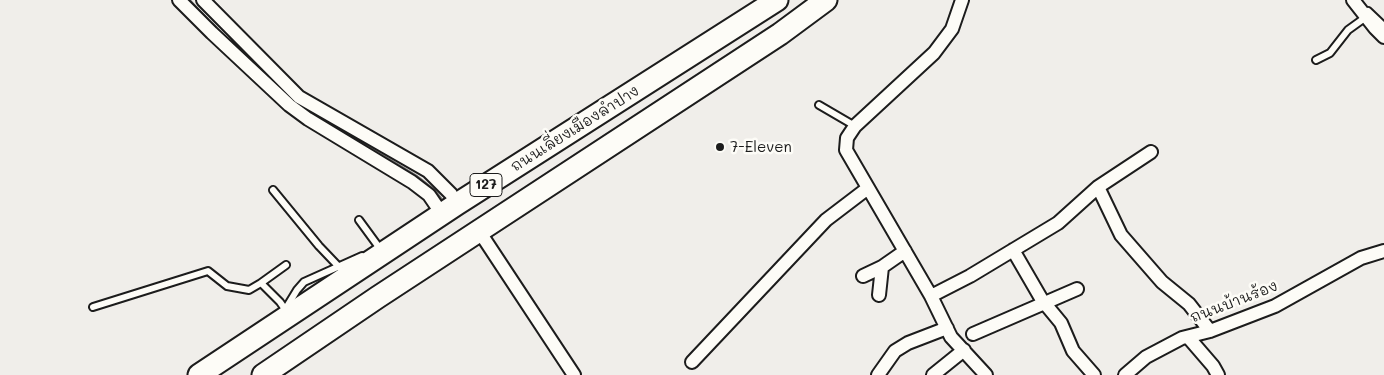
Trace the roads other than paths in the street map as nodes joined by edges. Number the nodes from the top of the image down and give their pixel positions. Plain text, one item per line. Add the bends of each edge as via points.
1 (180, 0) edge
2 (203, 0) edge
3 (777, 0) edge
4 (826, 0) edge
5 (962, 0) edge
6 (1353, 0) edge
7 (1360, 0) edge
8 (1366, 17) junction
9 (224, 21) junction
10 (1384, 26) edge
11 (212, 33) junction
12 (1384, 37) edge
13 (1316, 60) dead end
14 (294, 101) junction
15 (819, 105) dead end
16 (855, 126) junction
17 (356, 130) junction
18 (347, 143) junction
19 (1151, 152) dead end
20 (1098, 187) junction
21 (868, 188) junction
22 (273, 190) dead end
23 (449, 209) junction
24 (358, 220) dead end
25 (479, 231) junction
26 (381, 250) junction
27 (1013, 250) junction
28 (905, 251) junction
29 (1384, 251) edge
30 (286, 265) dead end
31 (882, 267) junction
32 (343, 271) junction
33 (863, 276) dead end
34 (261, 283) junction
35 (1077, 289) dead end
36 (879, 295) dead end
37 (931, 296) junction
38 (1045, 304) junction
39 (93, 307) dead end
40 (287, 312) junction
41 (946, 328) junction
42 (1210, 331) junction
43 (973, 334) dead end
44 (1188, 337) junction
45 (964, 350) junction
46 (692, 362) dead end
47 (221, 369) edge
48 (199, 375) edge
49 (263, 375) edge
50 (574, 375) edge
51 (878, 375) edge
52 (933, 375) edge
53 (986, 375) edge
54 (1094, 375) edge
55 (1125, 375) edge
56 (1218, 375) edge

1 - 11 street
2 - 9 street
3 - 23 highway, ถนนเลี่ยงเมืองลำปาง / 127
4 - 25 highway, ถนนเลี่ยงเมืองลำปาง / 127 via 780,34
5 - 16 street via 952,29 934,53
6 - 8 street
7 - 10 lane
8 - 12 street
8 - 13 lane via 1348,30 1330,53
9 - 11 street
9 - 14 street
11 - 14 street
14 - 17 street
14 - 18 street via 308,119
15 - 16 lane
16 - 21 street via 847,138 846,150
17 - 18 street
17 - 23 street via 428,171 451,194
18 - 23 street via 412,182
19 - 20 street
20 - 27 street via 1058,223
20 - 42 street via 1121,235 1162,282 1190,304
21 - 28 street
21 - 46 street via 826,220
22 - 32 lane
23 - 26 highway, ถนนเลี่ยงเมืองลำปาง / 127
24 - 26 lane
25 - 49 highway, ถนนเลี่ยงเมืองลำปาง / 127
25 - 50 street
26 - 32 highway, ถนนเลี่ยงเมืองลำปาง / 127
27 - 37 street
27 - 38 street
28 - 31 street
28 - 37 street
29 - 42 street, ถนนบ้านร้อง via 1361,258 1275,306
30 - 34 lane
31 - 33 street
31 - 36 street
32 - 40 highway, ถนนเลี่ยงเมืองลำปาง / 127
34 - 39 lane via 249,290 227,286 208,271
34 - 40 lane
35 - 38 street
37 - 41 street
38 - 43 street
38 - 54 street via 1061,323 1073,351
40 - 47 highway, ถนนเลี่ยงเมืองลำปาง / 127
41 - 45 street
41 - 51 street via 908,342 895,351
42 - 44 street, ถนนบ้านร้อง
44 - 55 street, ถนนบ้านร้อง via 1146,357
44 - 56 street
45 - 52 street
45 - 53 street
47 - 48 highway, ถนนเลี่ยงเมืองลำปาง / 127

